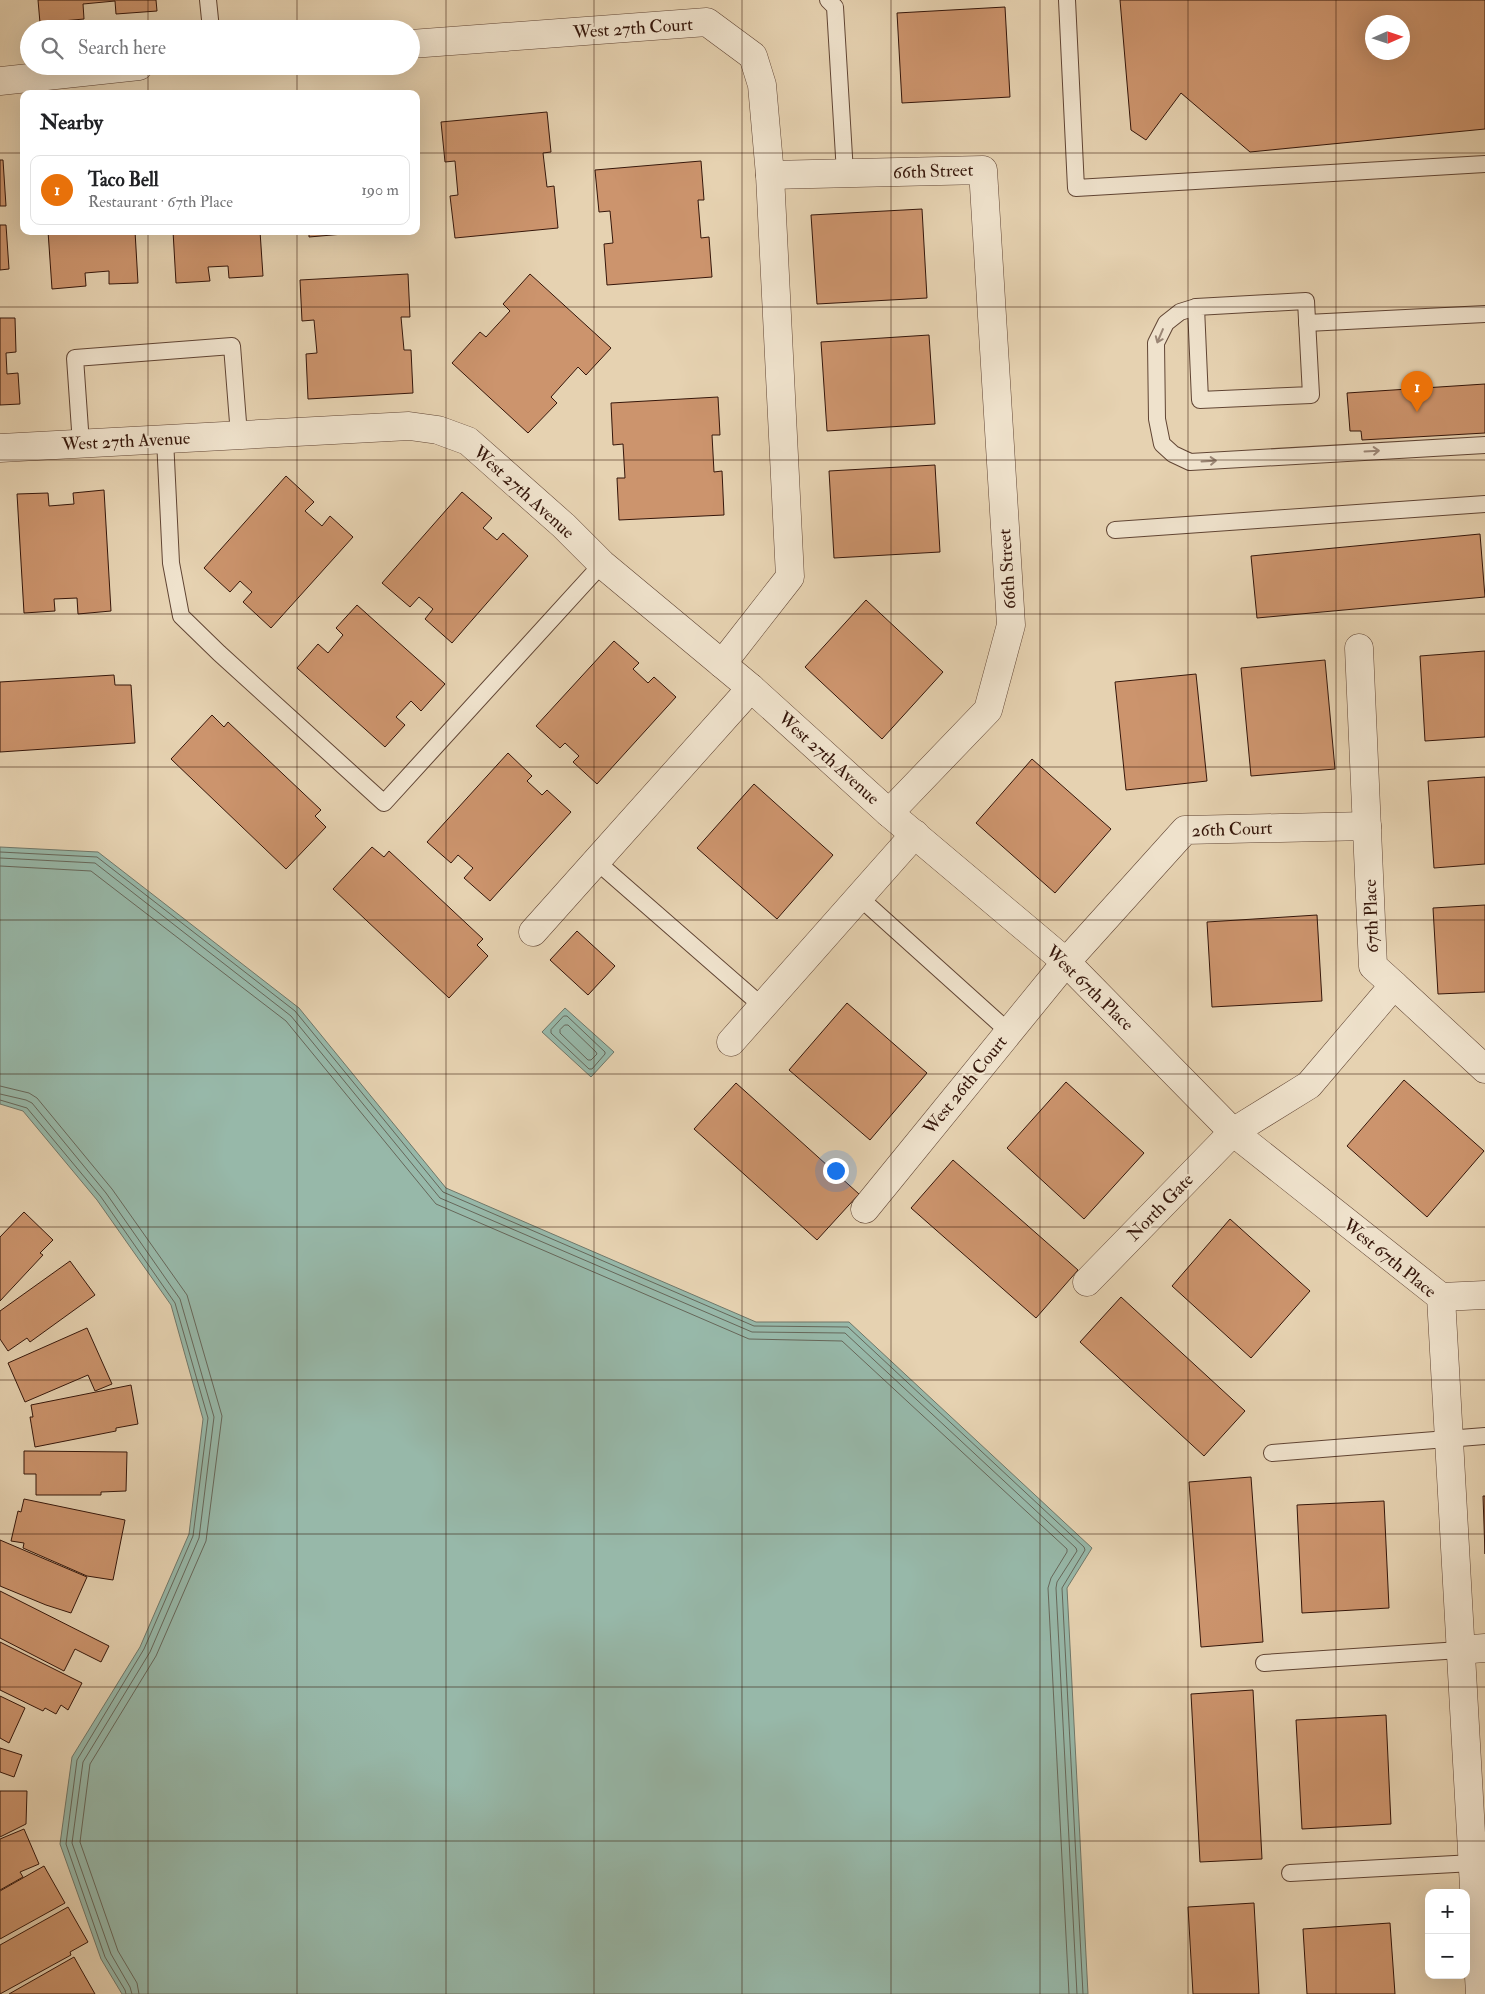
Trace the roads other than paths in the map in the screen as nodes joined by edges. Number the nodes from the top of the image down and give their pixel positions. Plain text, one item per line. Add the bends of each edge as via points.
1 (208, 0) edge
2 (828, 0) edge
3 (1067, 0) edge
4 (210, 20) edge
5 (420, 43) edge
6 (56, 75) edge
7 (0, 81) edge
8 (1485, 164) edge
9 (845, 173) junction
10 (770, 175) junction
11 (1196, 307) junction
12 (1485, 314) edge
13 (1307, 323) junction
14 (239, 435) junction
15 (165, 439) junction
16 (81, 444) junction
17 (1485, 445) edge
18 (0, 448) edge
19 (1485, 504) edge
20 (1115, 530) dead end
21 (602, 564) junction
22 (1359, 648) dead end
23 (722, 664) junction
24 (751, 688) junction
25 (890, 812) junction
26 (1367, 826) junction
27 (914, 834) junction
28 (596, 861) junction
29 (859, 897) junction
30 (534, 932) dead end
31 (1066, 962) junction
32 (1394, 985) junction
33 (762, 1006) junction
34 (1009, 1032) junction
35 (731, 1042) dead end
36 (1485, 1068) edge
37 (1233, 1132) junction
38 (865, 1209) dead end
39 (1087, 1282) dead end
40 (1485, 1295) edge
41 (1441, 1297) junction
42 (1485, 1436) edge
43 (1449, 1438) junction
44 (1272, 1453) dead end
45 (1472, 1649) edge
46 (1264, 1663) dead end
47 (1479, 1862) edge
48 (1290, 1873) dead end
49 (1480, 1994) edge

1 - 4 lane
2 - 9 lane via 835,7
3 - 8 lane via 1076,188
5 - 10 street, West 27th Court via 706,22 753,56 762,85
6 - 7 street
9 - 10 street, 66th Street
9 - 25 street, 66th Street via 983,170 1011,624 988,710
10 - 23 street via 790,577
11 - 13 lane via 1306,301
11 - 13 lane via 1200,400 1311,395
11 -> 17 lane via 1180,312 1166,323 1156,343 1158,419 1162,444 1173,454 1190,462
12 - 13 lane
14 - 15 street, West 27th Avenue
14 - 16 lane via 232,346 75,358
14 - 21 street, West 27th Avenue via 409,426 468,441
15 - 16 street, West 27th Avenue
15 - 21 lane via 171,563 181,616 384,803
16 - 18 street, West 27th Avenue
19 - 20 lane
21 - 23 street, West 27th Avenue
22 - 26 street, 67th Place
23 - 24 street, West 27th Avenue
24 - 25 street, West 27th Avenue
24 - 28 street
25 - 27 street, West 67th Place
26 - 31 street, 26th Court via 1185,830
26 - 32 street, 67th Place via 1373,966
27 - 29 street
27 - 31 street, West 67th Place
28 - 30 street
28 - 33 lane
29 - 33 street
29 - 34 lane
31 - 34 street, West 26th Court
31 - 37 street, West 67th Place
32 - 36 street, 67th Place
32 - 37 street via 1309,1085
33 - 35 street
34 - 38 street, West 26th Court
37 - 39 street, North Gate
37 - 41 street, West 67th Place
40 - 41 street
41 - 43 street, West 67th Place
42 - 43 lane
43 - 44 lane
43 - 45 street, West 67th Place
45 - 46 lane
45 - 47 street, West 67th Place
47 - 48 lane
47 - 49 street, West 67th Place

